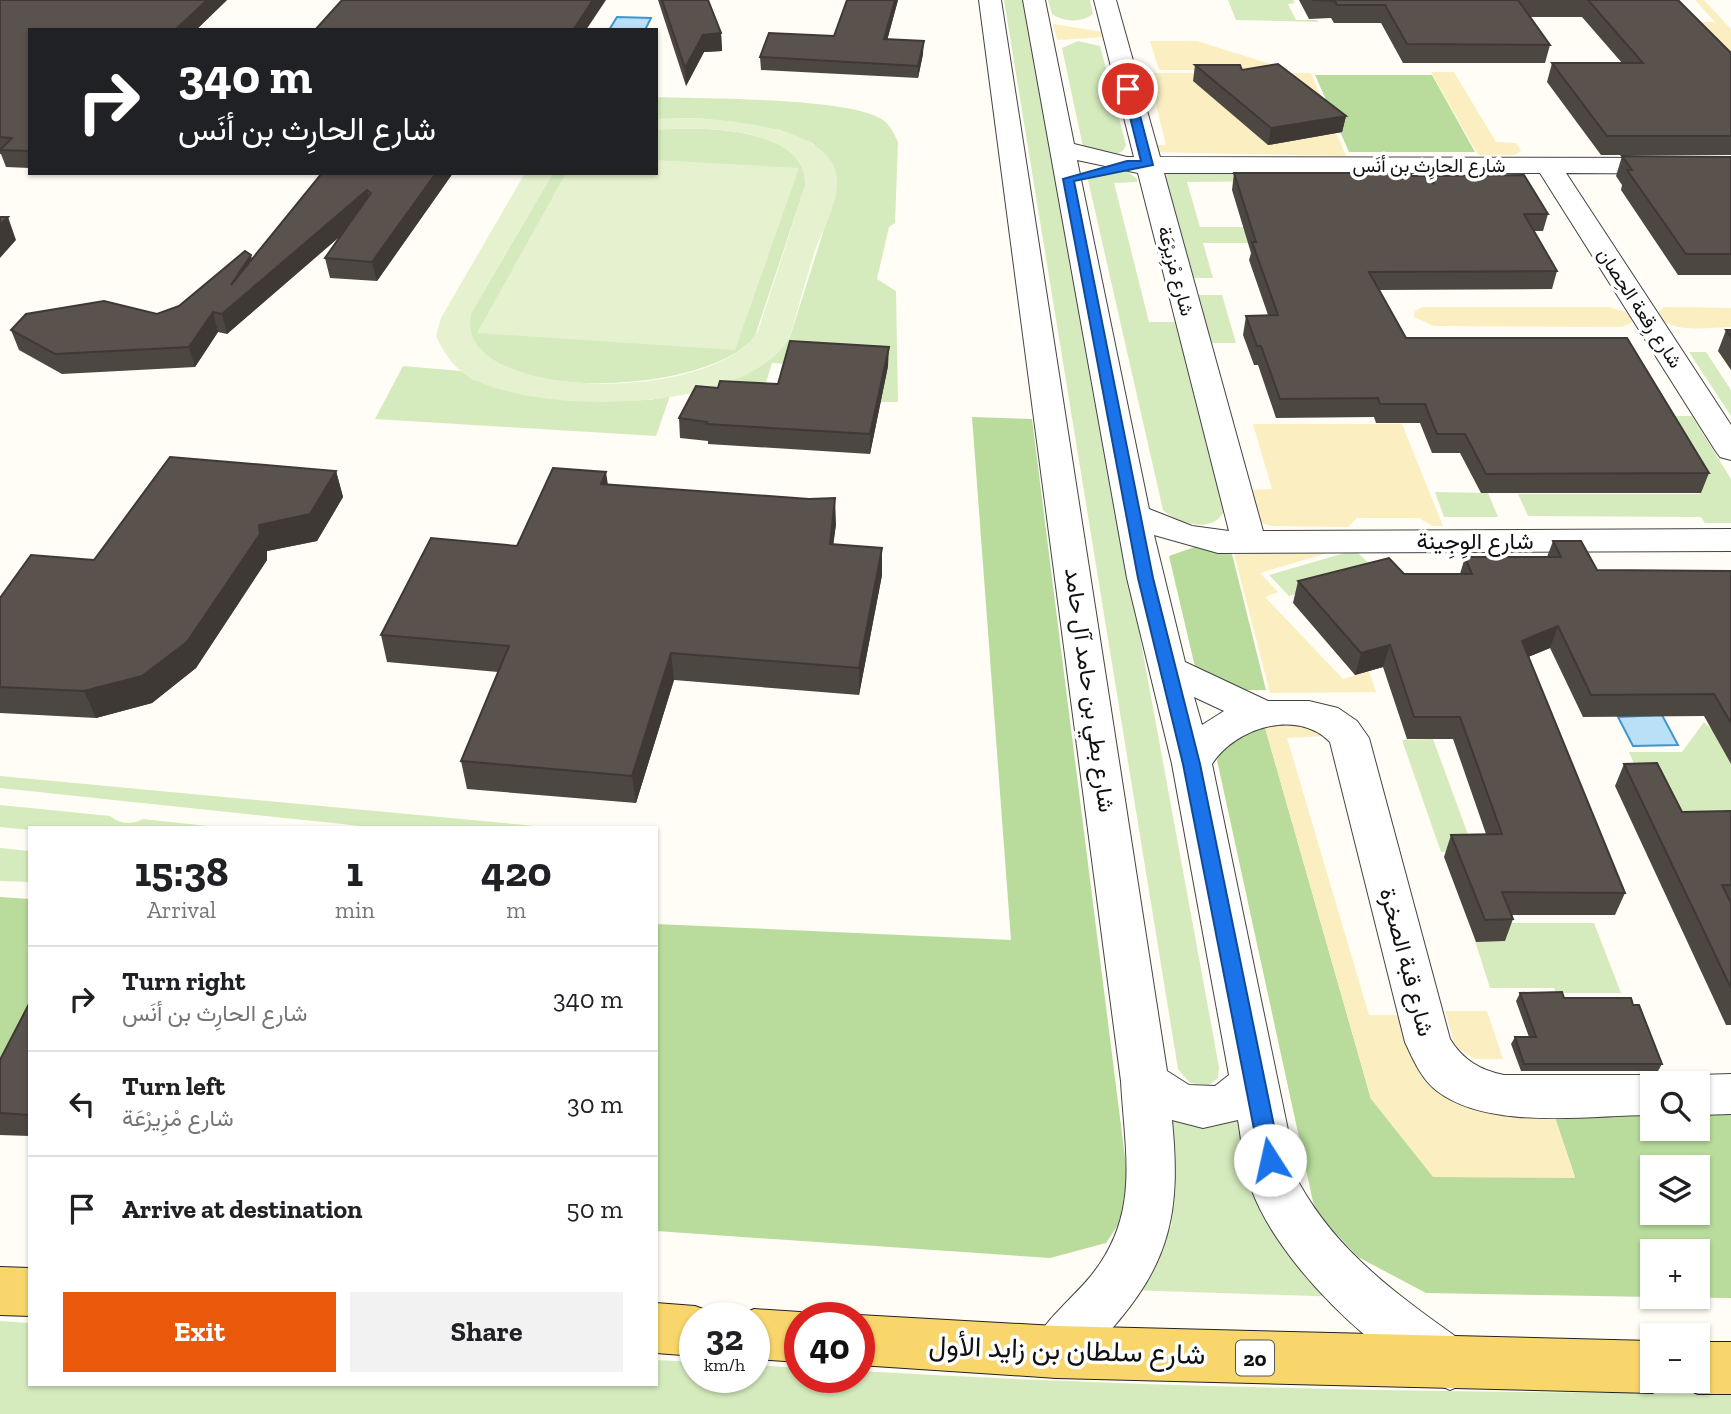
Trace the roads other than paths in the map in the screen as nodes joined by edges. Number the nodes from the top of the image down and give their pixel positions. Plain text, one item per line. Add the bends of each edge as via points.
1 (990, 0) edge
2 (1034, 0) edge
3 (1105, 0) edge
4 (1066, 164) junction
5 (1137, 165) junction
6 (1548, 165) junction
7 (1731, 166) edge
8 (1731, 450) edge
9 (1134, 515) junction
10 (1731, 540) edge
11 (1233, 542) junction
12 (1145, 578) junction
13 (1167, 668) junction
14 (1259, 712) junction
15 (1192, 764) junction
16 (1255, 1077) junction
17 (1145, 1081) junction
18 (1731, 1094) edge
19 (1640, 1095) edge
20 (1710, 1095) edge
21 (0, 1291) edge
22 (28, 1292) edge
23 (658, 1328) edge
24 (679, 1330) edge
25 (875, 1341) edge
26 (1056, 1352) junction
27 (1450, 1364) junction
28 (1640, 1367) edge
29 (1710, 1368) edge
30 (1731, 1368) edge

1 - 17 street, شارع بطي بن حامد آل حامد
2 - 4 street
3 - 5 street, شارع مْزِيرْعَة
4 - 5 street, شارع الحارِث بن أنَس
4 - 9 street
5 - 6 street, شارع الحارِث بن أنَس
5 - 11 street, شارع مْزِيرْعَة
6 - 7 street, شارع الحارِث بن أنَس
6 - 8 street, شارع رِقعة الحِصان
9 - 11 street, شارع الوِجِينة via 1182,534
9 - 12 street
10 - 11 street, شارع الوِجِينة
11 - 12 street, شارع الوِجِينة via 1168,559
12 - 13 street
13 - 14 street, شارع قبة الصخرة
13 - 15 street
14 - 15 street, شارع قبة الصخرة via 1224,727 1199,750
14 - 19 street, شارع قبة الصخرة via 1322,716 1349,738 1428,1042 1443,1067 1470,1087 1505,1096
15 - 16 street
16 - 17 street via 1234,1101 1197,1108 1177,1104
16 - 27 street via 1275,1187 1311,1249 1367,1304
17 - 26 street, شارع بطي بن حامد آل حامد via 1147,1221 1120,1277
18 - 20 street
21 - 22 main road
23 - 24 main road
25 - 26 main road, شارع سلطان بن زايد الأول / 20
26 - 27 main road, شارع سلطان بن زايد الأول / 20
27 - 28 main road, شارع سلطان بن زايد الأول / 20
29 - 30 main road

